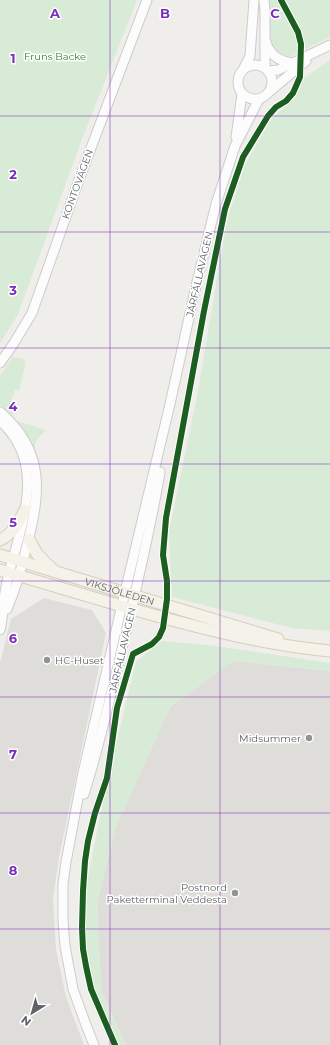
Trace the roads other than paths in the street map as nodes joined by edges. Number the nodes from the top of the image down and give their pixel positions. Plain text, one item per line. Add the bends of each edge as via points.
1 (147, 0) edge
2 (254, 0) edge
3 (264, 0) edge
4 (264, 36) junction
5 (330, 45) edge
6 (317, 53) junction
7 (294, 63) junction
8 (244, 68) junction
9 (267, 70) junction
10 (269, 92) junction
11 (242, 94) junction
12 (259, 99) junction
13 (235, 146) junction
14 (0, 363) edge
15 (0, 412) edge
16 (0, 421) edge
17 (25, 510) junction
18 (29, 539) junction
19 (0, 540) edge
20 (0, 556) edge
21 (18, 561) junction
22 (54, 572) junction
23 (9, 573) edge
24 (130, 594) junction
25 (127, 607) junction
26 (0, 630) edge
27 (308, 648) junction
28 (330, 651) edge
29 (94, 1045) edge

1 - 14 street, KONTOVÄGEN via 32,313
2 - 8 street via 250,56
3 - 4 street
4 - 7 street via 271,52 281,60
4 - 9 street
5 - 6 street
6 - 7 street
6 - 10 street
7 - 9 street via 278,70
8 - 9 street via 253,65
8 - 11 street via 238,80
9 - 10 street via 272,79
10 - 12 street
11 - 12 street
11 - 13 street, JÄRFÄLLAVÄGEN
12 - 13 street, JÄRFÄLLAVÄGEN
13 - 24 street, JÄRFÄLLAVÄGEN via 216,204 196,286 170,404 154,510
15 - 18 street via 23,438 35,470 37,500
16 - 17 street via 11,432 26,465 28,494
17 - 19 main road via 14,528
17 - 21 street
18 - 21 street
18 - 22 main road via 37,554
20 - 21 main road, VIKSJÖLEDEN
21 - 22 main road, VIKSJÖLEDEN
21 - 23 street
22 - 24 main road, VIKSJÖLEDEN
23 - 25 main road, VIKSJÖLEDEN
23 - 26 street
24 - 25 street, JÄRFÄLLAVÄGEN
24 - 27 main road, VIKSJÖLEDEN
25 - 27 main road, VIKSJÖLEDEN via 246,639
25 - 29 street, JÄRFÄLLAVÄGEN via 82,777 63,884 65,946 73,989
27 - 28 main road, VIKSJÖLEDEN

